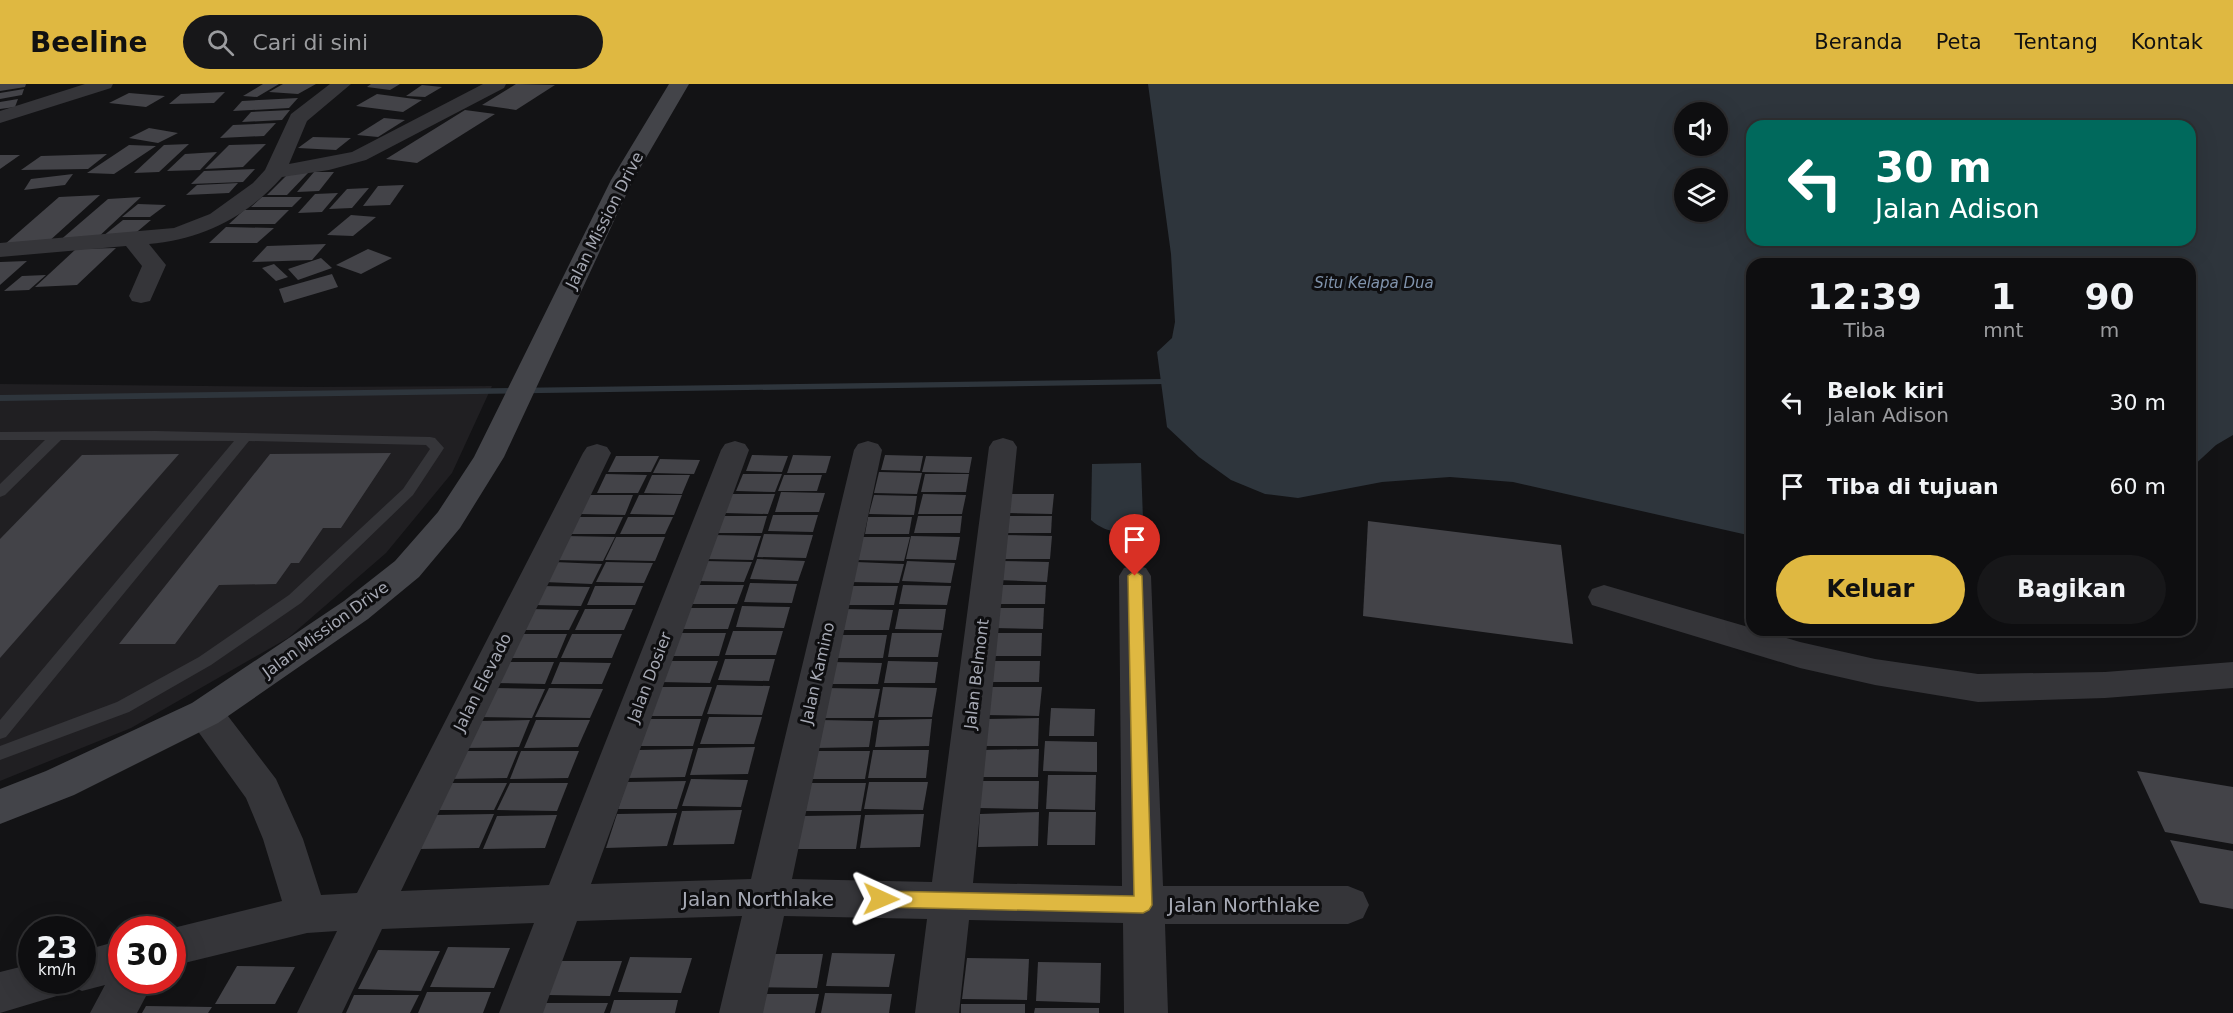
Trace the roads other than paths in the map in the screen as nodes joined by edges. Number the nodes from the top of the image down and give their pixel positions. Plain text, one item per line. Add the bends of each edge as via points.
1 (105, 84) edge
2 (342, 84) edge
3 (496, 84) edge
4 (679, 84) edge
5 (52, 92) edge
6 (0, 117) edge
7 (275, 172) junction
8 (133, 240) junction
9 (0, 250) edge
10 (141, 296) dead end
11 (0, 436) edge
12 (57, 436) junction
13 (245, 437) junction
14 (1003, 447) dead end
15 (735, 450) dead end
16 (868, 450) dead end
17 (597, 453) dead end
18 (0, 492) edge
19 (1135, 576) dead end
20 (1604, 597) dead end
21 (2233, 675) edge
22 (205, 713) junction
23 (0, 732) edge
24 (0, 753) edge
25 (0, 807) edge
26 (766, 897) junction
27 (950, 901) junction
28 (562, 903) junction
29 (1143, 905) junction
30 (1347, 905) dead end
31 (368, 910) junction
32 (307, 914) junction
33 (186, 944) edge
34 (18, 988) edge
35 (0, 993) edge
36 (124, 994) edge
37 (112, 1013) edge
38 (319, 1013) edge
39 (521, 1013) edge
40 (741, 1013) edge
41 (938, 1013) edge
42 (1146, 1013) edge

1 - 5 street
2 - 7 street via 298,118
3 - 7 street via 359,156
4 - 22 street, Jalan Mission Drive via 622,180 489,457 449,520 407,569 356,610
5 - 6 street
7 - 8 street via 261,188 218,219 178,235
8 - 9 street
8 - 10 street via 154,265
11 - 12 lane
12 - 13 lane
12 - 18 lane
13 - 23 lane
13 - 24 lane via 430,441 437,448 408,492 295,599 205,661 123,707
14 - 27 street, Jalan Belmont
15 - 28 street, Jalan Dosier
16 - 26 street, Jalan Kamino
17 - 31 street, Jalan Elevado
19 - 29 street
20 - 21 street via 1800,655 1875,672 1978,688 2105,685
22 - 25 street, Jalan Mission Drive via 60,783
22 - 32 street via 262,790 284,839
26 - 27 street, Jalan Northlake
26 - 28 street, Jalan Northlake
26 - 40 street, Jalan Kamino
27 - 29 street, Jalan Northlake
27 - 41 street, Jalan Belmont
28 - 31 street, Jalan Northlake
28 - 39 street, Jalan Dosier
29 - 30 street, Jalan Northlake
29 - 42 street
31 - 32 street, Jalan Northlake
31 - 38 street, Jalan Elevado
32 - 33 street, Jalan Northlake
34 - 35 street
36 - 37 street

